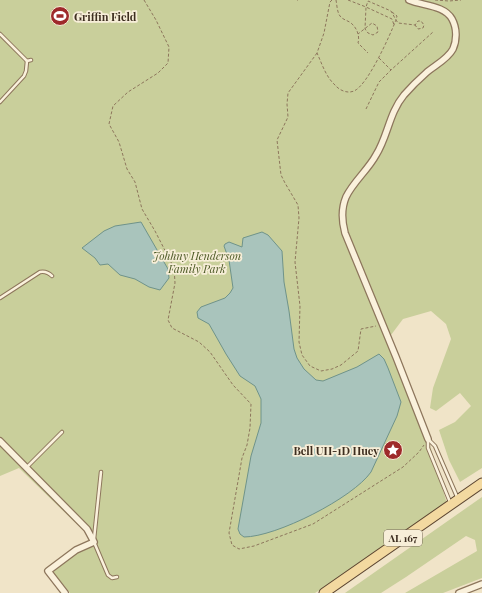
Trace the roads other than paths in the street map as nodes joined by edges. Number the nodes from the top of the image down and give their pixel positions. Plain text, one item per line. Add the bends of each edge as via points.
1 (409, 0) edge
2 (0, 34) edge
3 (31, 60) dead end
4 (26, 61) junction
5 (0, 102) edge
6 (52, 276) dead end
7 (0, 298) edge
8 (62, 432) dead end
9 (428, 439) junction
10 (0, 441) edge
11 (26, 467) junction
12 (102, 472) dead end
13 (482, 483) edge
14 (454, 502) junction
15 (94, 542) junction
16 (117, 577) dead end
17 (482, 584) edge
18 (65, 593) edge
19 (324, 593) edge
20 (459, 593) edge

1 - 9 street via 447,13 455,26 452,50 413,85 396,108 376,157 353,185 344,205 342,219 345,233
2 - 4 lane
3 - 4 lane
4 - 5 lane via 24,76
6 - 7 lane via 44,271 40,272
8 - 11 lane
9 - 14 lane via 428,448
9 - 14 lane via 435,446
10 - 11 street
11 - 15 street via 87,529
12 - 15 lane
13 - 14 main road, AL 167
14 - 19 main road, AL 167
15 - 16 lane via 108,576
15 - 18 street via 76,550 48,571
17 - 20 street

